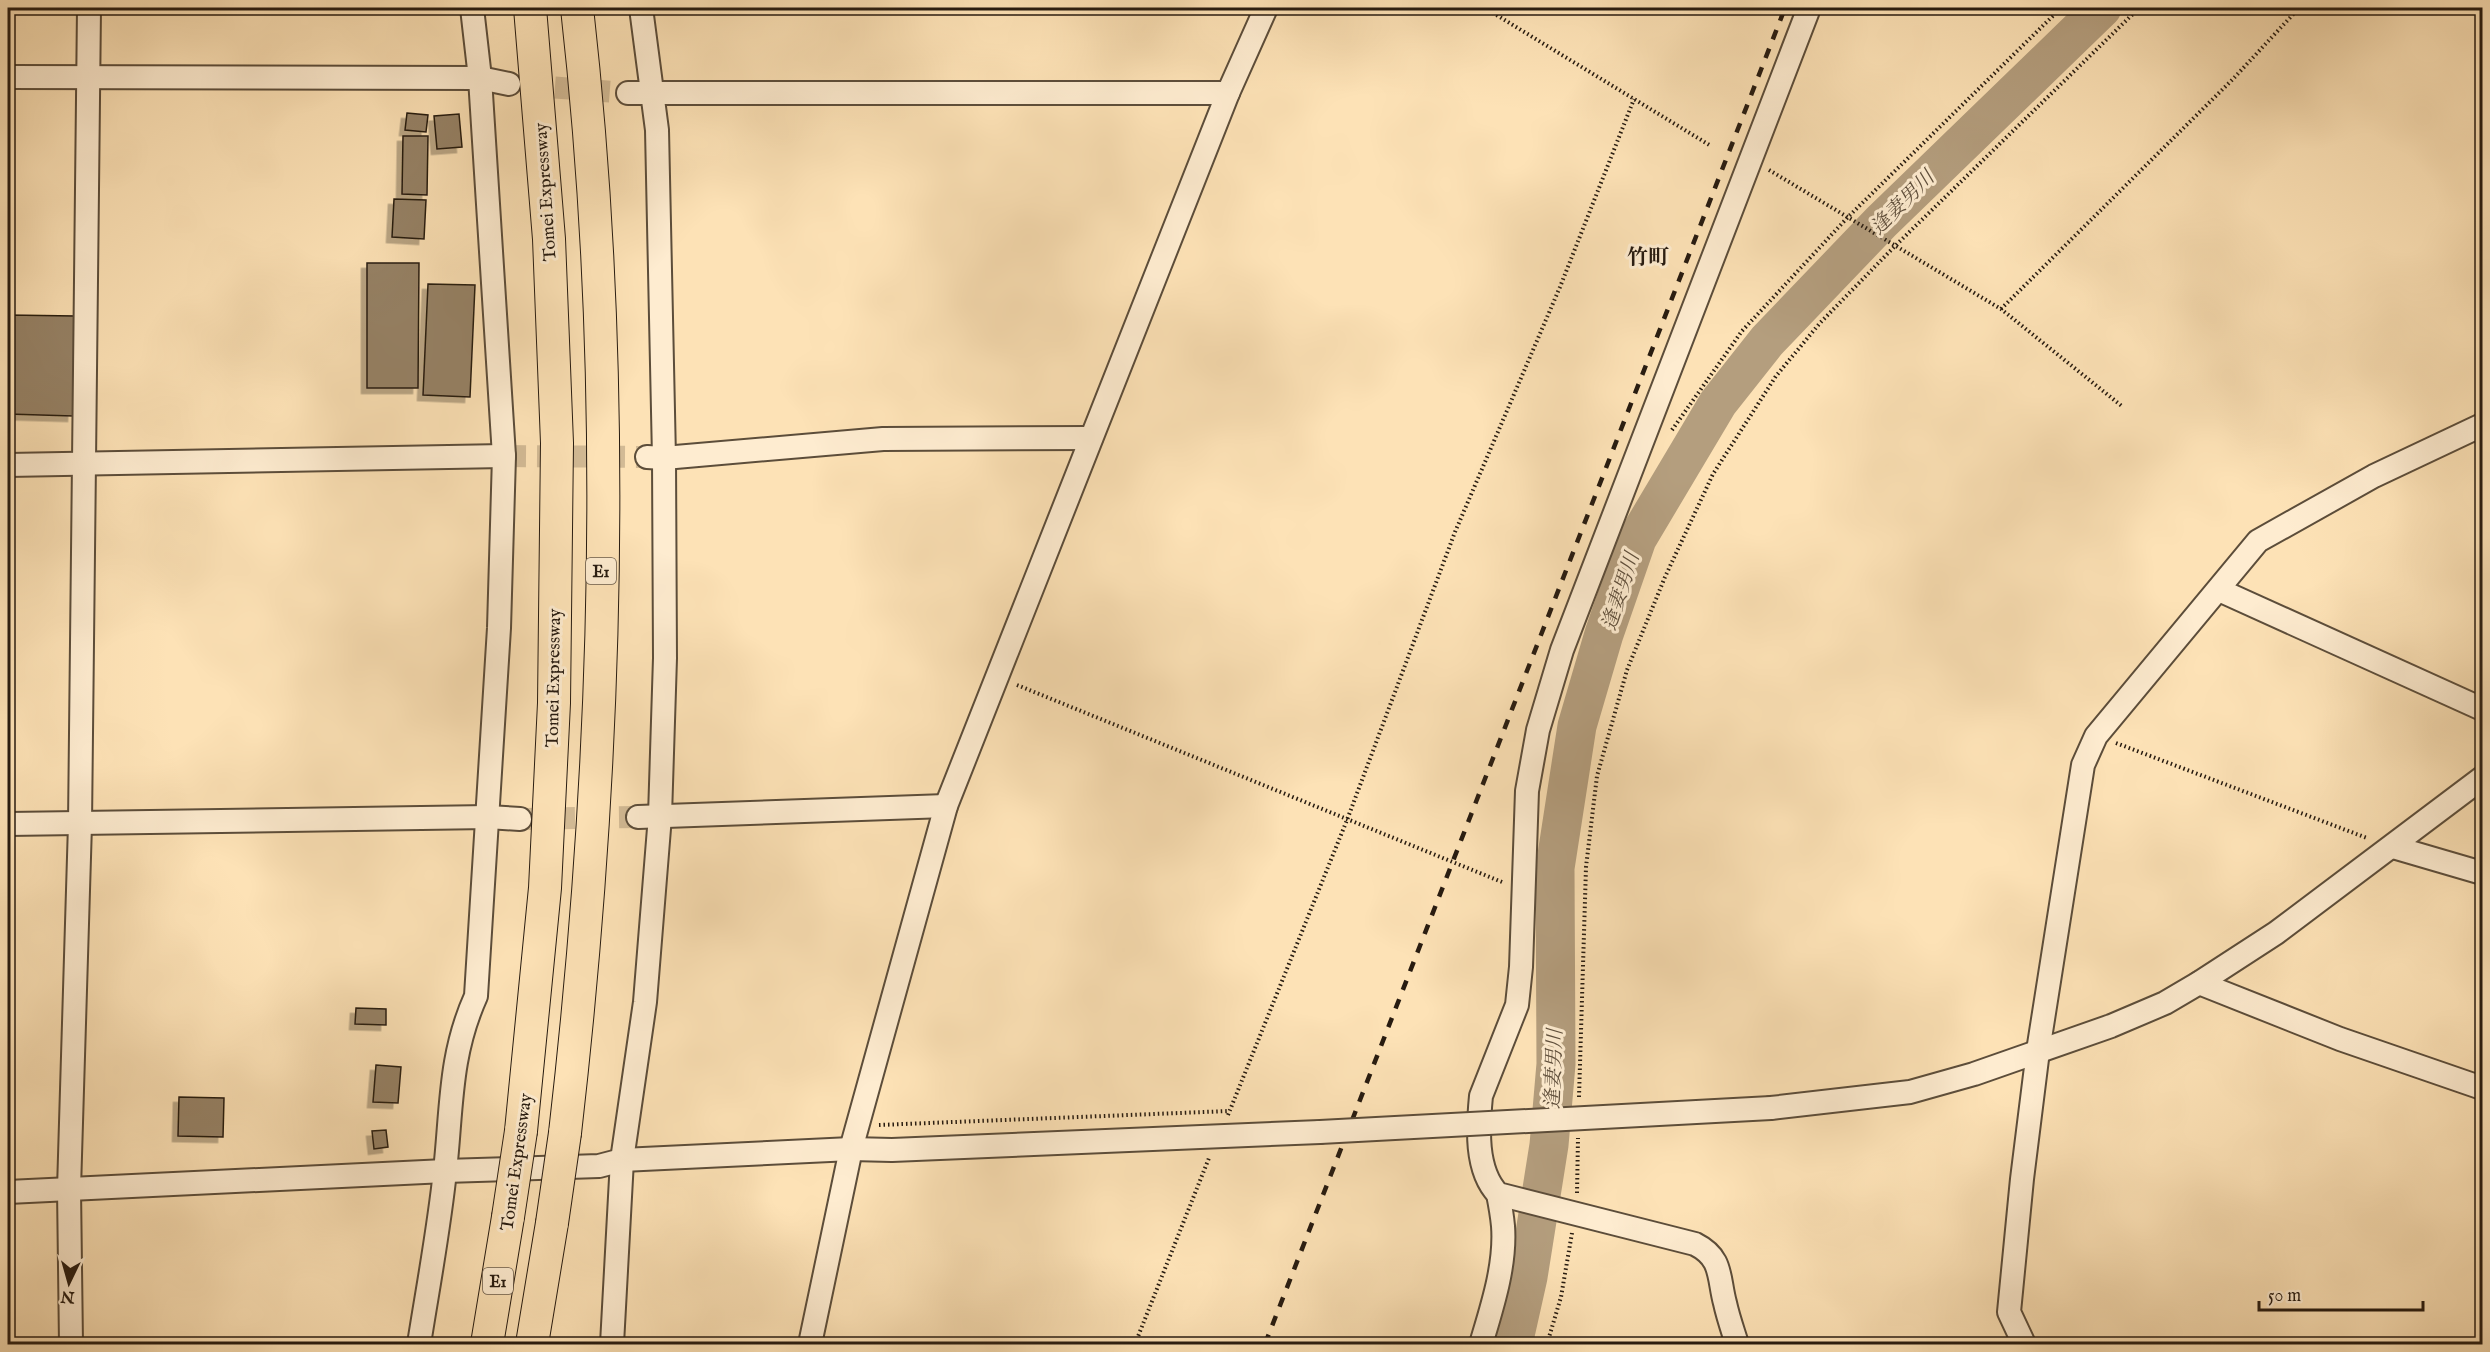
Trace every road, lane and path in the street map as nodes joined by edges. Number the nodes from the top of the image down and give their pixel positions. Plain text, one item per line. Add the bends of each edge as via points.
1 (89, 8) edge
2 (472, 8) edge
3 (530, 8) edge
4 (577, 8) edge
5 (641, 8) edge
6 (1266, 8) edge
7 (1485, 8) edge
8 (1809, 8) edge
9 (2061, 8) edge
10 (2139, 8) edge
11 (2299, 8) edge
12 (8, 77) edge
13 (90, 77) junction
14 (480, 78) junction
15 (509, 84) tunnel mouth
16 (628, 93) tunnel mouth
17 (1228, 93) junction
18 (654, 94) junction
19 (1634, 99) junction
20 (1711, 146) dead end
21 (1750, 159) junction
22 (1848, 217) junction
23 (1895, 246) junction
24 (2001, 309) junction
25 (2123, 407) dead end
26 (2482, 425) edge
27 (1091, 438) junction
28 (1665, 439) dead end
29 (504, 456) junction
30 (656, 458) junction
31 (83, 463) junction
32 (8, 465) edge
33 (2219, 590) junction
34 (998, 678) junction
35 (2482, 709) edge
36 (2096, 736) junction
37 (2482, 778) edge
38 (946, 806) junction
39 (660, 816) junction
40 (488, 817) junction
41 (638, 817) tunnel mouth
42 (520, 819) tunnel mouth
43 (1347, 820) junction
44 (8, 824) edge
45 (80, 824) junction
46 (2392, 847) junction
47 (2482, 873) edge
48 (1523, 890) junction
49 (2199, 983) junction
50 (2038, 1051) junction
51 (2482, 1088) edge
52 (1579, 1105) dead end
53 (1229, 1111) junction
54 (1225, 1121) dead end
55 (858, 1126) junction
56 (1578, 1129) dead end
57 (851, 1149) junction
58 (1213, 1150) dead end
59 (622, 1160) junction
60 (445, 1171) junction
61 (69, 1189) junction
62 (8, 1192) edge
63 (1498, 1194) junction
64 (1572, 1212) junction
65 (71, 1344) edge
66 (419, 1344) edge
67 (487, 1344) edge
68 (532, 1344) edge
69 (612, 1344) edge
70 (810, 1344) edge
71 (1135, 1344) edge
72 (1481, 1344) edge
73 (1547, 1344) edge
74 (1737, 1344) edge
75 (2024, 1344) edge

1 - 13 street
2 - 14 street
3 - 67 highway, Tomei Expressway / E1, bridge via 549,239 557,455 554,703 545,888 521,1131
4 - 68 highway, E1, bridge via 598,242 604,443 598,717 588,889 565,1133
5 - 18 street
6 - 17 street
7 - 19 path
8 - 21 street
9 - 22 path
10 - 23 path
11 - 24 path via 2234,79
12 - 13 street
13 - 14 street
13 - 31 street
14 - 15 street
14 - 29 street
16 - 18 street
17 - 18 street
17 - 27 street
18 - 30 street
19 - 20 path
19 - 43 path via 1560,287 1455,531
21 - 22 path
21 - 48 street via 1562,650 1539,730 1527,791
22 - 23 path
22 - 28 path via 1742,331
23 - 24 path
23 - 52 path via 1820,323 1776,376 1713,474 1627,670 1597,776 1586,867
24 - 25 path
26 - 33 street via 2374,476 2259,541
27 - 30 street via 883,438
27 - 34 street
29 - 31 street
29 - 40 street
30 - 39 street via 665,658
31 - 32 street
31 - 45 street
33 - 35 street
33 - 36 street
34 - 38 street
34 - 43 path
36 - 46 path
36 - 50 street via 2083,765
37 - 46 street
38 - 39 street
38 - 55 street
39 - 41 street
39 - 59 street via 645,1002
40 - 42 street
40 - 45 street
40 - 60 street via 476,996 463,1024 450,1092
43 - 48 path
43 - 53 path
44 - 45 street
45 - 61 street
46 - 47 street
46 - 49 street via 2276,933
48 - 63 street via 1517,1005 1481,1096 1480,1108 1481,1162
49 - 50 street via 2132,1017
49 - 51 street via 2340,1039
50 - 57 street, bridge via 1910,1092 1771,1108 1320,1132
50 - 75 street via 2009,1312
53 - 54 path
53 - 55 path
55 - 57 street
56 - 64 path
57 - 59 street
57 - 70 street
58 - 71 path
59 - 60 street via 599,1166
59 - 69 street
60 - 61 street
60 - 66 street
61 - 62 street
61 - 65 street
63 - 64 street
63 - 72 street via 1503,1244
64 - 73 path via 1561,1297
64 - 74 street via 1709,1251 1720,1271

